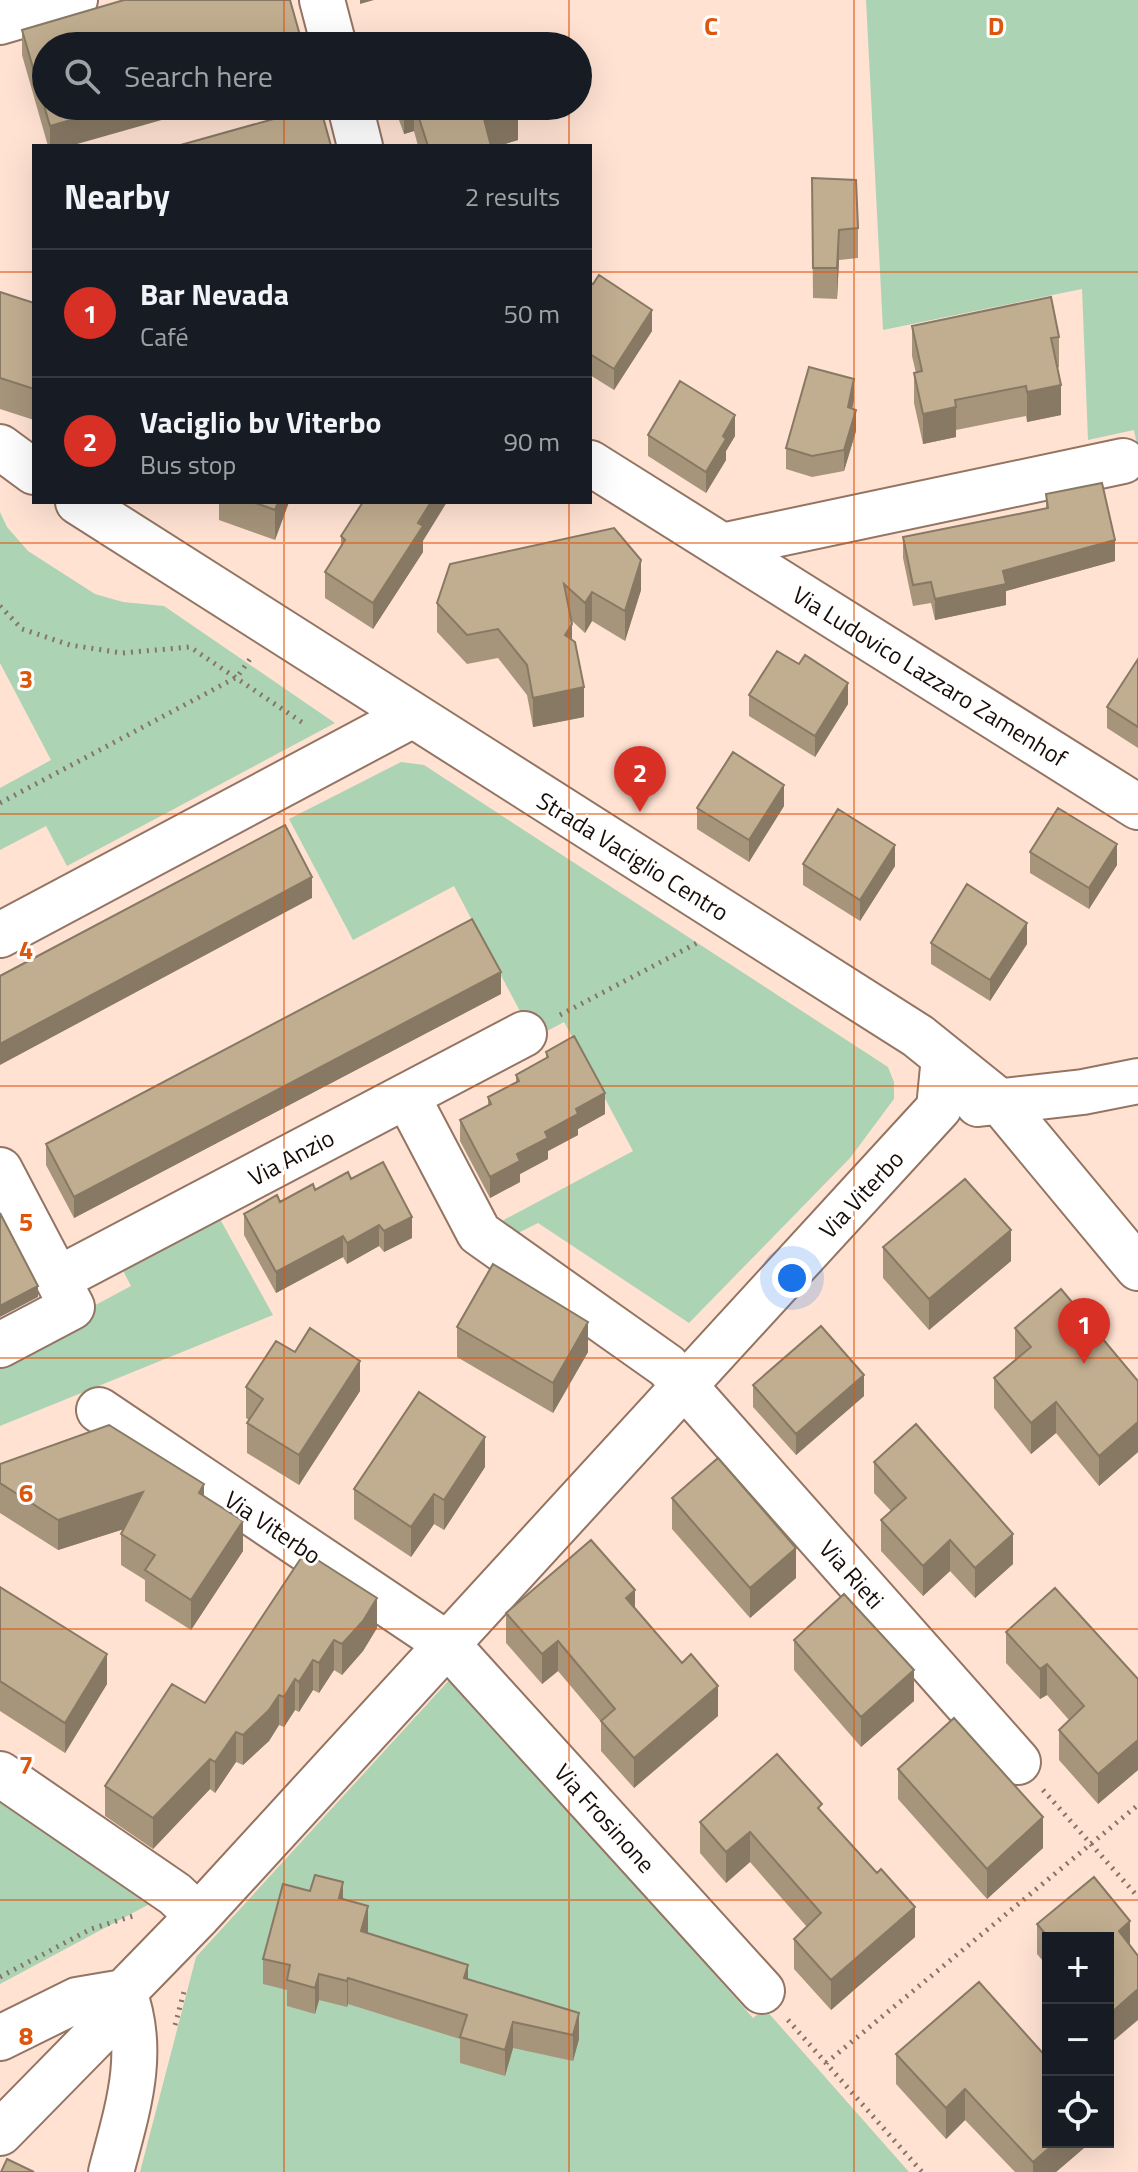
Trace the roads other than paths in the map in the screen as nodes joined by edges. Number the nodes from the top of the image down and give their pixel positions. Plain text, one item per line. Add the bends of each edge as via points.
1 (75, 0) edge
2 (322, 0) edge
3 (0, 22) edge
4 (330, 32) edge
5 (354, 120) edge
6 (360, 144) edge
7 (0, 447) edge
8 (1123, 461) dead end
9 (592, 464) edge
10 (32, 471) edge
11 (81, 504) edge
12 (722, 546) junction
13 (411, 716) junction
14 (1138, 807) edge
15 (0, 935) edge
16 (524, 1034) road end
17 (944, 1057) junction
18 (1138, 1081) edge
19 (407, 1096) junction
20 (1000, 1102) junction
21 (939, 1108) junction
22 (0, 1170) edge
23 (1138, 1268) edge
24 (58, 1279) junction
25 (0, 1345) edge
26 (685, 1386) junction
27 (99, 1410) dead end
28 (447, 1644) junction
29 (1018, 1762) road end
30 (0, 1774) edge
31 (187, 1905) junction
32 (762, 1991) road end
33 (124, 1992) junction
34 (0, 2038) edge
35 (0, 2133) edge
36 (111, 2172) edge

1 - 3 street
2 - 4 street
5 - 6 street
7 - 10 street
8 - 12 street
9 - 12 street, Via Ludovico Lazzaro Zamenhof
11 - 13 street, Strada Vaciglio Centro
12 - 14 street, Via Ludovico Lazzaro Zamenhof
13 - 15 street
13 - 17 street, Strada Vaciglio Centro
16 - 19 street, Via Anzio
17 - 20 street, Strada Vaciglio Centro
17 - 21 street
18 - 20 street
19 - 24 street, Via Anzio
19 - 26 street via 479,1233 667,1366
20 - 21 street
20 - 23 street, Strada Vaciglio Centro
21 - 26 street, Via Viterbo
22 - 24 street
24 - 25 street via 72,1307
26 - 28 street, Via Viterbo
26 - 29 street, Via Rieti
27 - 28 street, Via Viterbo
28 - 31 street, Via Viterbo
28 - 32 street, Via Frosinone
30 - 31 street
31 - 33 street, Via Viterbo
33 - 34 street via 77,2000
33 - 35 street, Via Viterbo via 102,2029
33 - 36 street via 134,2018 135,2083

